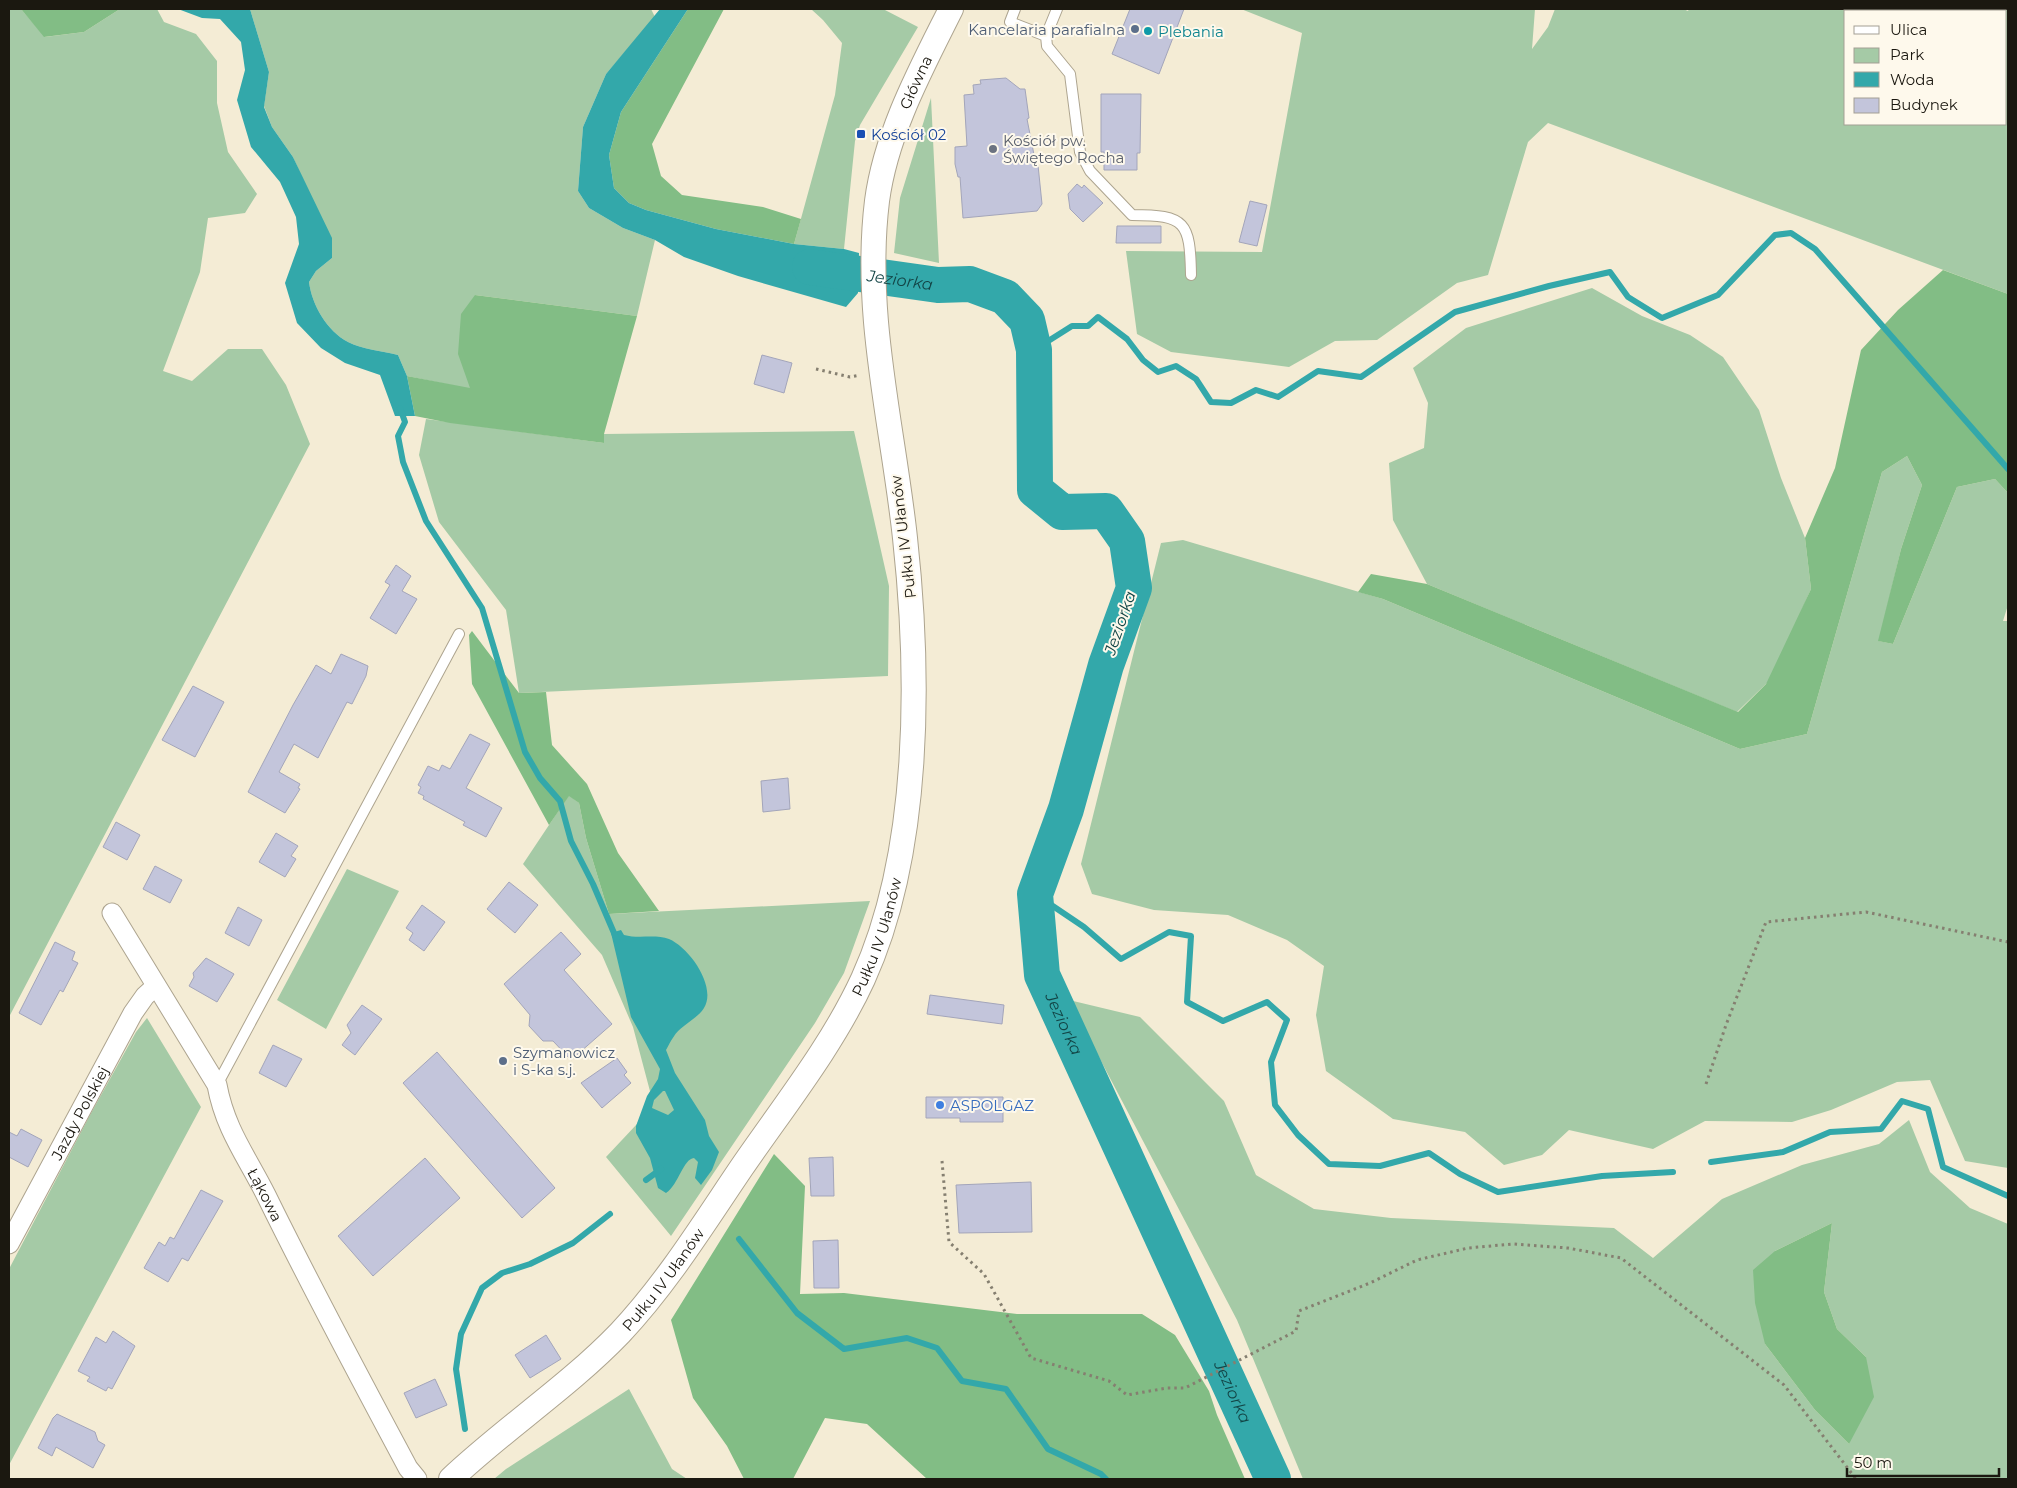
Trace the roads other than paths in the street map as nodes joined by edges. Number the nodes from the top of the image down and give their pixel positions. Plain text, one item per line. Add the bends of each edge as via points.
1 (951, 9) edge
2 (1015, 9) edge
3 (1057, 9) edge
4 (1046, 36) junction
5 (874, 246) joint
6 (1190, 275) dead end
7 (459, 634) dead end
8 (112, 913) dead end
9 (156, 986) junction
10 (217, 1085) junction
11 (9, 1244) edge
12 (417, 1479) edge
13 (451, 1479) edge

1 - 5 street, Główna via 905,106 889,149 877,199
2 - 4 lane via 1010,22
3 - 4 lane
4 - 6 lane via 1047,46 1070,74 1080,152 1090,170 1132,215 1163,215 1182,223 1190,240
5 - 13 street, Pułku IV Ułanów via 875,325 905,537 914,669 908,797 903,834 891,895 874,953 832,1036 645,1305 588,1365
7 - 10 lane
8 - 9 street, Łąkowa
9 - 10 street, Łąkowa
9 - 11 street, Jazdy Polskiej via 133,1013
10 - 12 street, Łąkowa via 221,1109 234,1139 408,1468

